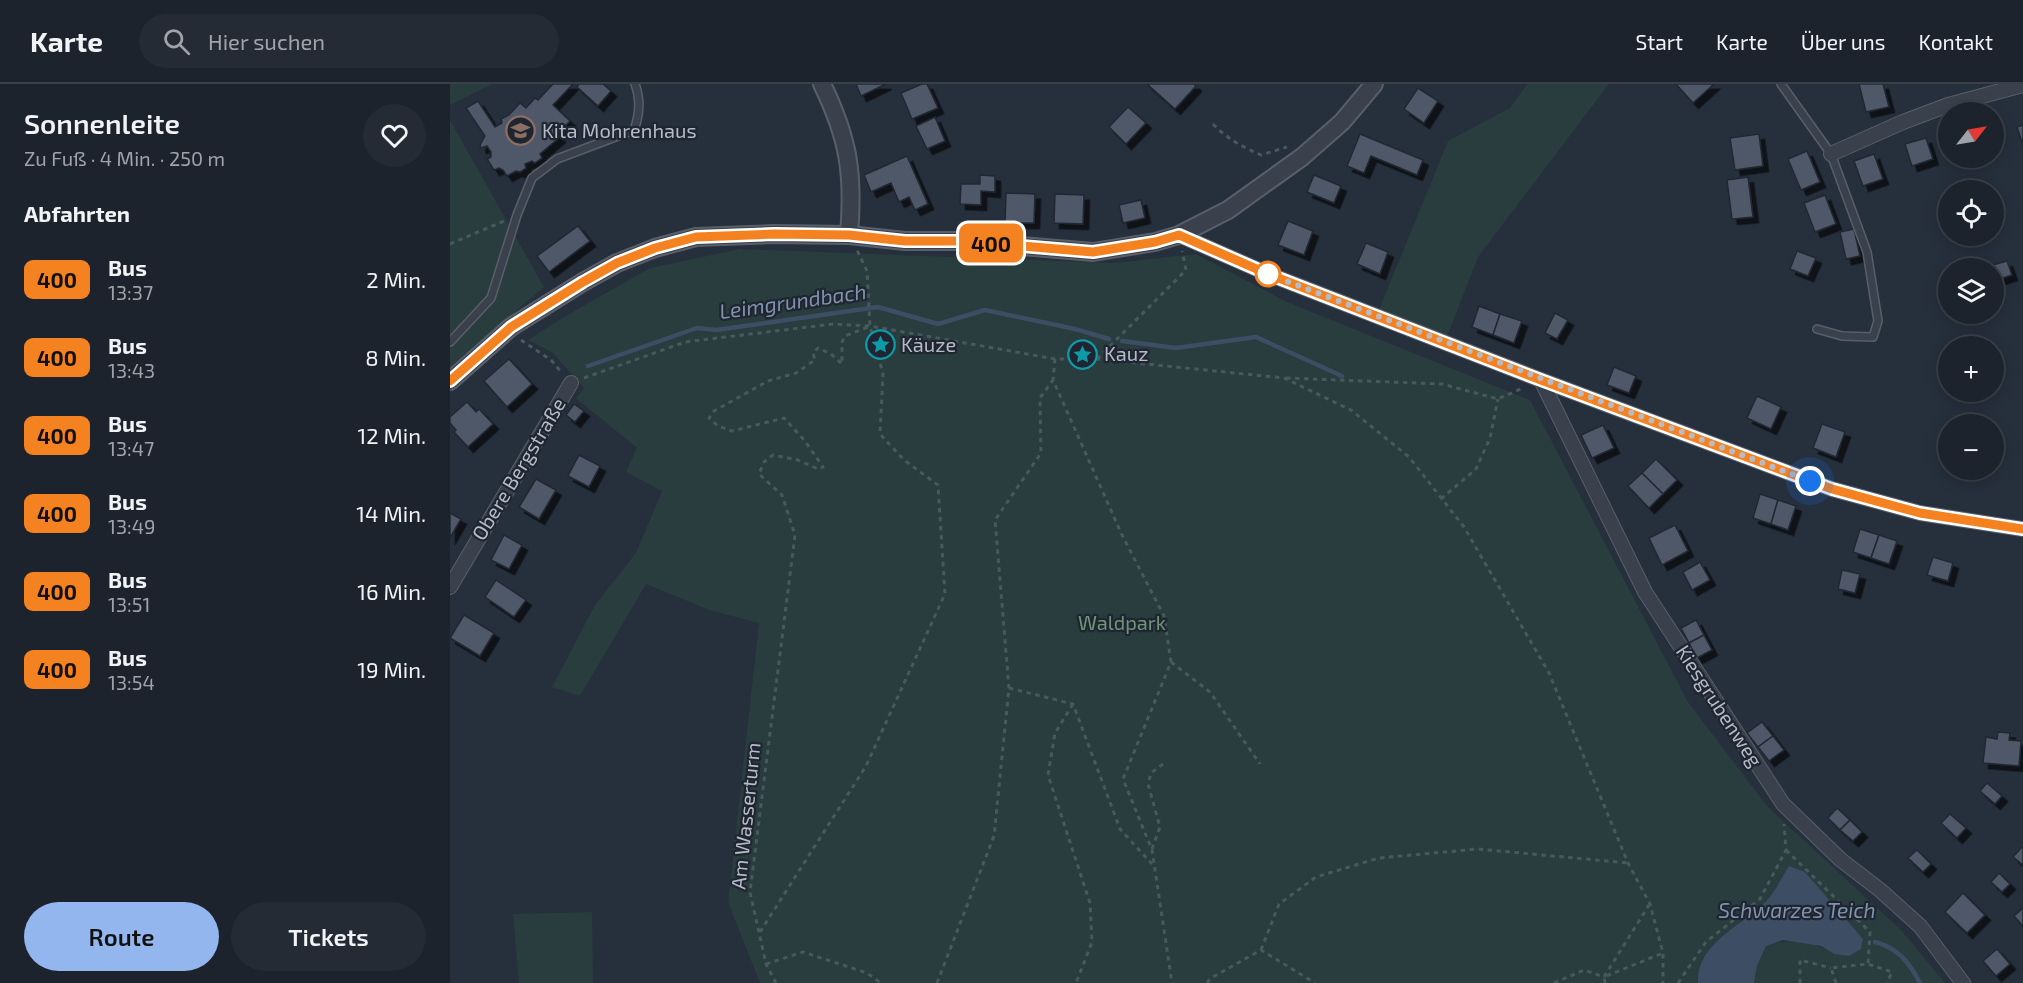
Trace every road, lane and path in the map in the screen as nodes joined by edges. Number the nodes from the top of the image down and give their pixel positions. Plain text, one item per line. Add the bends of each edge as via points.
1 (635, 84) edge
2 (822, 84) edge
3 (1374, 84) edge
4 (1781, 84) edge
5 (2023, 85) edge
6 (1213, 124) dead end
7 (1831, 153) junction
8 (1302, 157) junction
9 (517, 215) junction
10 (849, 235) junction
11 (1179, 235) junction
12 (450, 244) edge
13 (1186, 270) dead end
14 (870, 326) junction
15 (1817, 329) dead end
16 (450, 342) edge
17 (525, 344) dead end
18 (1055, 359) junction
19 (1097, 359) junction
20 (551, 360) dead end
21 (1284, 378) junction
22 (1053, 380) junction
23 (1541, 380) junction
24 (450, 381) edge
25 (571, 383) joint
26 (1498, 399) junction
27 (1441, 499) junction
28 (2023, 529) edge
29 (450, 587) edge
30 (1171, 662) junction
31 (1009, 688) junction
32 (1073, 704) junction
33 (1163, 764) dead end
34 (1260, 764) dead end
35 (1152, 850) junction
36 (1628, 863) junction
37 (1154, 865) junction
38 (1650, 904) junction
39 (759, 934) junction
40 (1261, 950) junction
41 (1663, 953) junction
42 (766, 964) junction
43 (1868, 964) junction
44 (1831, 968) junction
45 (1604, 977) junction
46 (1802, 982) edge
47 (776, 983) edge
48 (881, 983) edge
49 (937, 983) edge
50 (1076, 983) edge
51 (1172, 983) edge
52 (1207, 983) edge
53 (1315, 983) edge
54 (1554, 983) edge
55 (1605, 983) edge
56 (1663, 983) edge
57 (1678, 983) edge
58 (1836, 983) edge
59 (1887, 983) edge
60 (1963, 983) edge

1 - 9 lane via 639,117 634,130 557,159 532,178
2 - 10 street via 850,165
3 - 8 street via 1342,122
4 - 7 lane
5 - 7 street via 1930,112
6 - 8 path via 1240,146 1261,155 1291,146
7 - 15 lane via 1867,252 1878,321 1873,337 1842,336
8 - 11 street via 1228,210
9 - 12 path
9 - 16 lane via 491,298
10 - 11 street via 1093,252
10 - 14 path via 867,272
10 - 24 street via 696,237 655,248 600,272 511,327
11 - 23 street via 1268,274
13 - 19 path
14 - 18 path
14 - 25 path via 833,324 685,342
14 - 39 path via 883,374 880,434 904,460 938,485 945,594 866,766
14 - 39 path, Am Wasserturm via 845,336 842,364 818,348 813,353 815,360 796,373 768,381 714,411 709,418 732,431 784,418 823,468 773,455 764,462 759,474 782,495 795,535 750,892
17 - 20 path
18 - 19 path
18 - 22 path
19 - 21 path
21 - 26 path via 1442,384
21 - 27 path via 1351,410 1409,457
22 - 30 path via 1122,535 1164,616
22 - 31 path via 1040,398 1041,453 995,520
23 - 26 path
23 - 28 street via 1832,489 1920,513
23 - 60 street, Kiesgrubenweg via 1645,592 1784,804 1841,860 1920,926
25 - 29 street, Obere Bergstraße
26 - 27 path via 1490,438 1476,469
27 - 36 path via 1464,527 1549,673
30 - 34 path via 1210,692
30 - 35 path via 1123,779
31 - 32 path
31 - 49 path via 994,836
32 - 37 path via 1120,830
32 - 50 path via 1055,733 1048,775 1090,903 1092,942
33 - 35 path via 1151,773 1148,784 1160,827
35 - 37 path
36 - 38 path
36 - 40 path via 1478,849 1379,858 1316,877 1279,904
37 - 51 path
38 - 41 path
38 - 45 path
39 - 42 path, Am Wasserturm
40 - 52 path
40 - 53 path
41 - 45 path
41 - 56 path
42 - 47 path, Am Wasserturm
42 - 48 path via 803,952 867,973
43 - 44 path
43 - 57 path via 1870,932 1786,850 1760,899 1706,942
43 - 59 path via 1892,972
44 - 46 path via 1800,960
44 - 58 path
45 - 54 path via 1584,970
45 - 55 path

